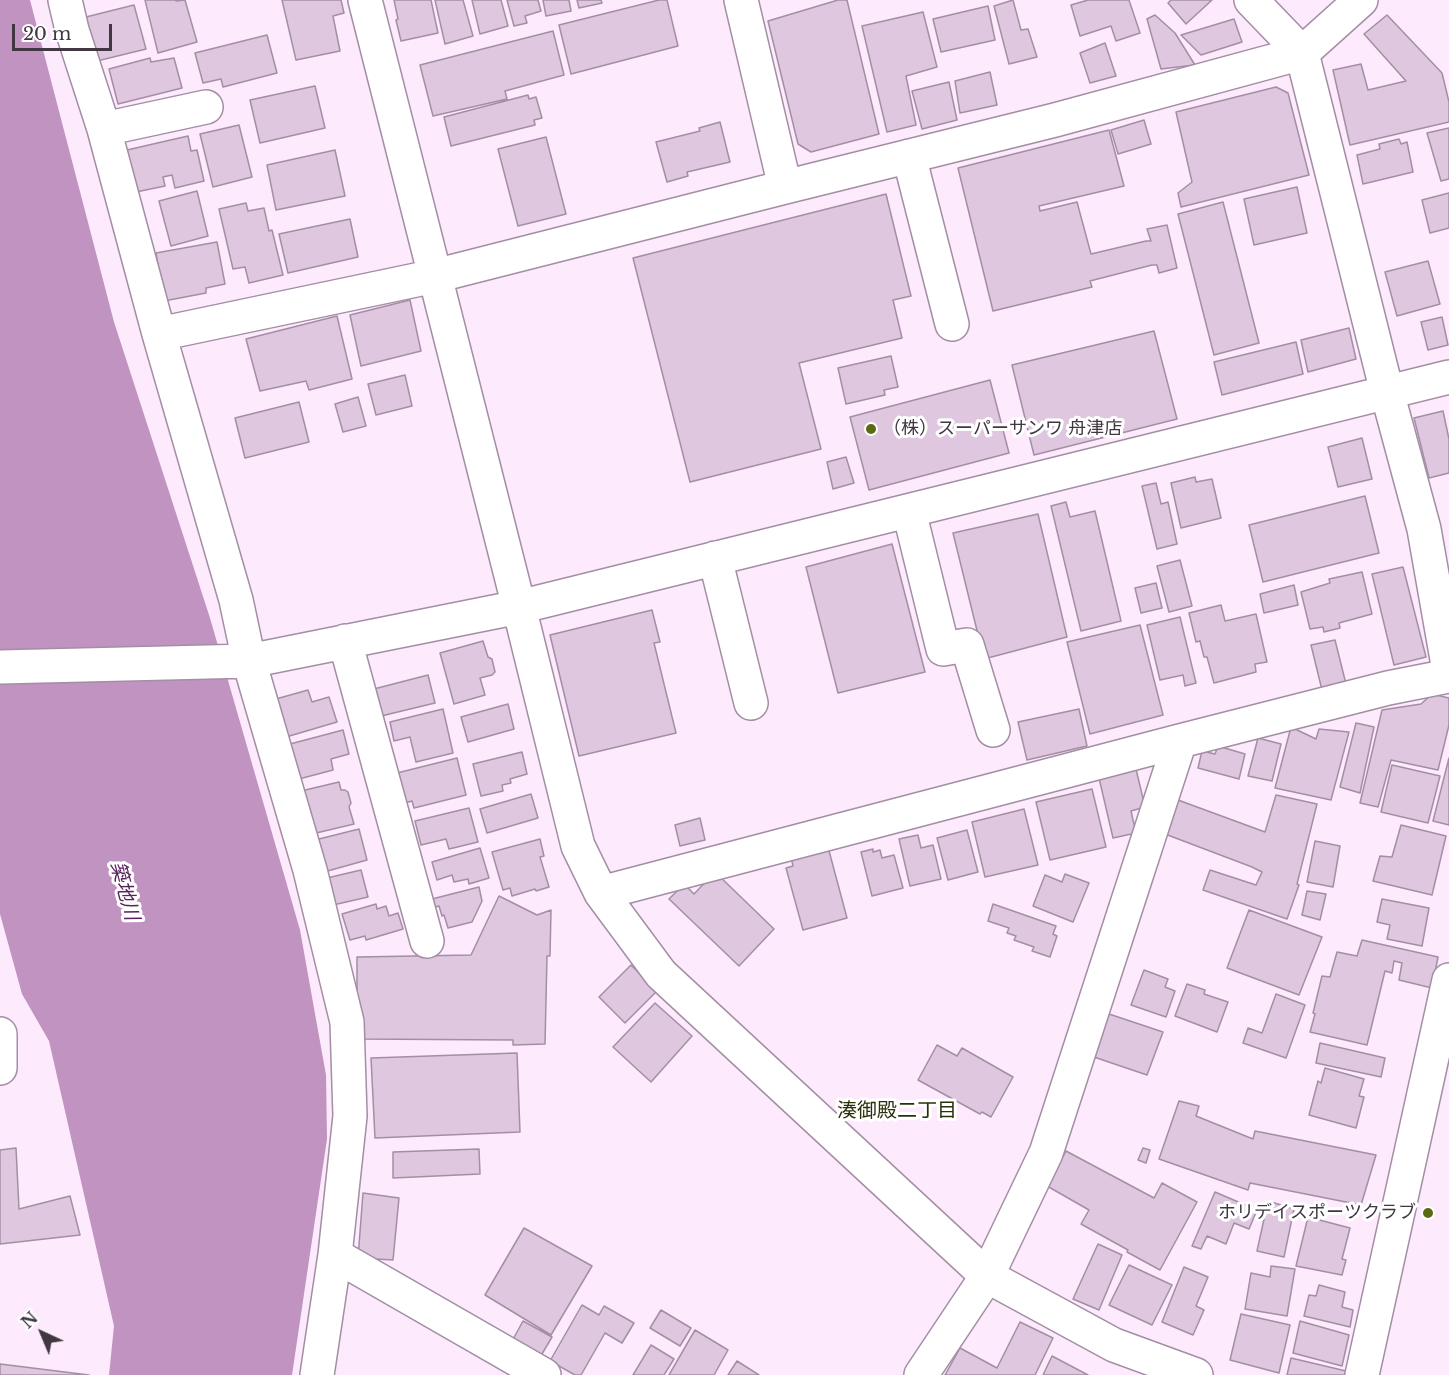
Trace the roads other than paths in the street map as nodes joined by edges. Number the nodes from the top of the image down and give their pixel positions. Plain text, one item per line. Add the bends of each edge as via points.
1 (65, 0) edge
2 (365, 0) edge
3 (1251, 0) edge
4 (1361, 0) edge
5 (745, 1) edge
6 (1302, 53) junction
7 (206, 107) dead end
8 (104, 129) junction
9 (909, 156) junction
10 (785, 187) junction
11 (435, 276) junction
12 (952, 324) dead end
13 (159, 334) junction
14 (1449, 377) edge
15 (1388, 392) junction
16 (909, 510) junction
17 (715, 558) junction
18 (519, 607) junction
19 (345, 641) junction
20 (241, 662) junction
21 (0, 667) edge
22 (1449, 671) edge
23 (1449, 676) edge
24 (751, 703) dead end
25 (993, 730) dead end
26 (1180, 741) junction
27 (601, 893) junction
28 (428, 941) dead end
29 (1449, 980) edge
30 (0, 1034) edge
31 (0, 1068) edge
32 (336, 1255) junction
33 (987, 1276) junction
34 (317, 1375) edge
35 (544, 1375) edge
36 (921, 1375) edge
37 (1196, 1375) edge
38 (1362, 1375) edge

1 - 8 street
2 - 11 street
3 - 6 street
4 - 6 street
5 - 10 street
6 - 9 street
6 - 15 street
7 - 8 street
8 - 13 street
9 - 10 street
9 - 12 street
10 - 11 street
11 - 13 street
11 - 18 street
13 - 20 street via 236,600
14 - 15 street
15 - 16 street
15 - 22 street via 1424,529
16 - 17 street
16 - 25 street via 943,649 967,645
17 - 18 street
17 - 24 street
18 - 19 street
18 - 27 street via 578,846
19 - 20 street
19 - 28 street
20 - 21 street
20 - 32 street via 310,870 347,1022 351,1116
23 - 26 street
26 - 27 street
26 - 33 street via 1046,1153
27 - 33 street via 661,974
29 - 38 street
30 - 31 street
32 - 34 street
32 - 35 street
33 - 36 street
33 - 37 street via 1114,1345

